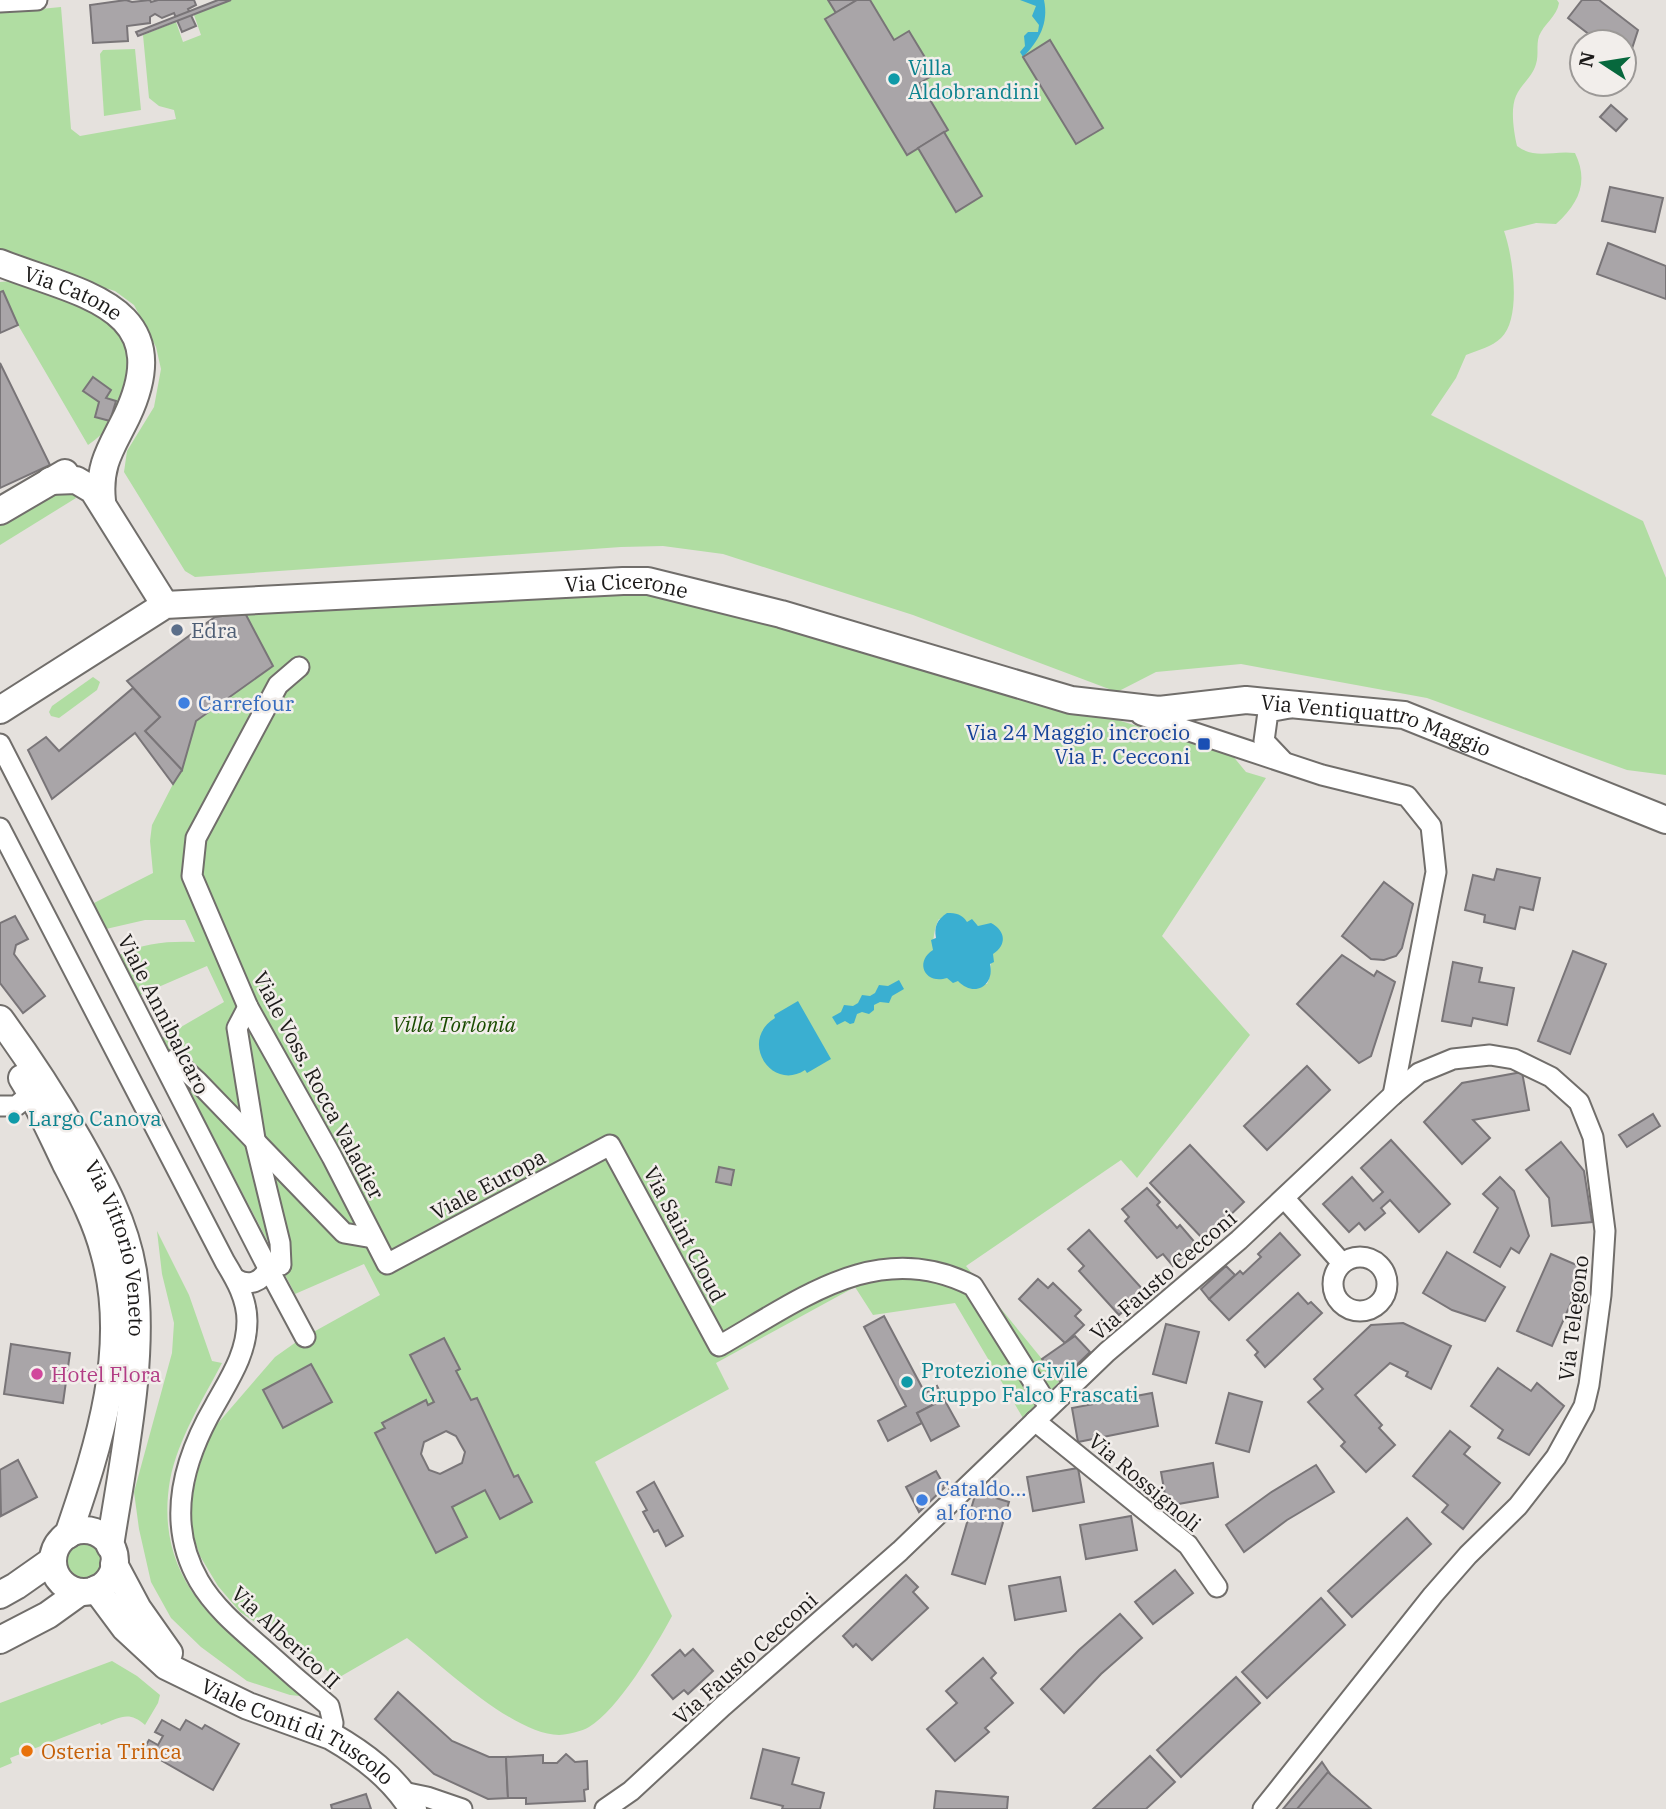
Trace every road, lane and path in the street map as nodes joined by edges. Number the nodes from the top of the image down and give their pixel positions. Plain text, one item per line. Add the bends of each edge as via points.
1 (37, 0) edge
2 (0, 2) edge
3 (0, 263) edge
4 (108, 452) junction
5 (50, 481) junction
6 (102, 501) junction
7 (0, 511) edge
8 (165, 605) junction
9 (299, 667) dead end
10 (1071, 700) joint
11 (1107, 704) junction
12 (1301, 705) junction
13 (0, 710) edge
14 (0, 744) edge
15 (1285, 763) junction
16 (1666, 820) edge
17 (0, 828) edge
18 (248, 1007) junction
19 (0, 1019) edge
20 (0, 1049) edge
21 (174, 1060) dead end
22 (1393, 1096) junction
23 (23, 1097) edge
24 (0, 1125) edge
25 (256, 1144) junction
26 (610, 1145) joint
27 (1284, 1199) junction
28 (373, 1238) junction
29 (1342, 1263) dead end
30 (387, 1264) joint
31 (274, 1266) junction
32 (236, 1279) junction
33 (305, 1337) dead end
34 (719, 1346) joint
35 (1042, 1414) junction
36 (68, 1535) junction
37 (112, 1555) junction
38 (53, 1560) junction
39 (1217, 1587) dead end
40 (88, 1591) junction
41 (0, 1595) edge
42 (0, 1640) edge
43 (187, 1677) junction
44 (331, 1737) junction
45 (408, 1801) edge
46 (462, 1809) edge
47 (605, 1809) edge
48 (1263, 1809) edge

1 - 2 street
3 - 4 main road, Via Catone via 104,304 122,316 134,332 141,350 141,373
4 - 5 main road
4 - 6 main road, Via Catone via 101,477
5 - 6 main road via 83,482
5 - 7 main road
6 - 8 main road
8 - 10 main road, Via Cicerone via 648,581 782,614
8 - 13 main road
9 - 18 street, Viale Voss. Rocca Valadier via 278,685 196,838 192,876
10 - 11 main road, Via Ventiquattro Maggio
11 - 12 main road, Via Ventiquattro Maggio via 1158,710 1246,701
11 - 15 street
12 - 15 street via 1268,712 1264,741
12 - 16 main road, Via Ventiquattro Maggio via 1404,715
14 - 31 street, Viale Annibalcaro
15 - 22 street via 1407,796 1431,826 1436,872
17 - 32 street
18 - 25 street via 237,1028
18 - 28 street, Viale Voss. Rocca Valadier
19 - 23 main road, Via Vittorio Veneto
20 - 23 main road, Via Vittorio Veneto
21 - 25 street
22 - 27 street, Via Fausto Cecconi
22 - 48 street, Via Telegono via 1419,1073 1453,1059 1490,1055 1514,1059 1551,1077 1579,1102 1593,1137 1605,1231 1589,1385 1584,1406 1518,1506 1433,1595
23 - 24 street
23 - 36 main road, Via Vittorio Veneto via 91,1214 111,1290 113,1344 108,1396
23 - 37 main road, Via Vittorio Veneto via 114,1205 129,1250 136,1334
25 - 28 street via 344,1233
25 - 31 street via 280,1243
26 - 30 street, Viale Europa
26 - 34 street, Via Saint Cloud
27 - 29 street
27 - 35 street, Via Fausto Cecconi
28 - 30 street, Viale Voss. Rocca Valadier
31 - 32 street via 254,1283
31 - 33 street, Viale Annibalcaro
32 - 44 street, Via Alberico II via 246,1310 245,1341 236,1369 188,1463 180,1499 181,1535 194,1571 215,1603 329,1706
34 - 35 street, Via Rossignoli via 850,1276 898,1267 931,1269 973,1286
35 - 39 street, Via Rossignoli via 1188,1545
35 - 47 street, Via Fausto Cecconi via 900,1551 631,1791
36 - 37 main road via 91,1530 105,1539
36 - 38 main road
37 - 40 main road via 111,1575
37 - 43 main road via 145,1620
38 - 40 main road via 61,1582 72,1590
38 - 41 main road
40 - 42 main road
40 - 43 main road, Viale Conti di Tuscolo via 145,1649
43 - 44 main road, Viale Conti di Tuscolo
44 - 45 main road, Viale Conti di Tuscolo via 367,1759
45 - 46 street via 427,1797

